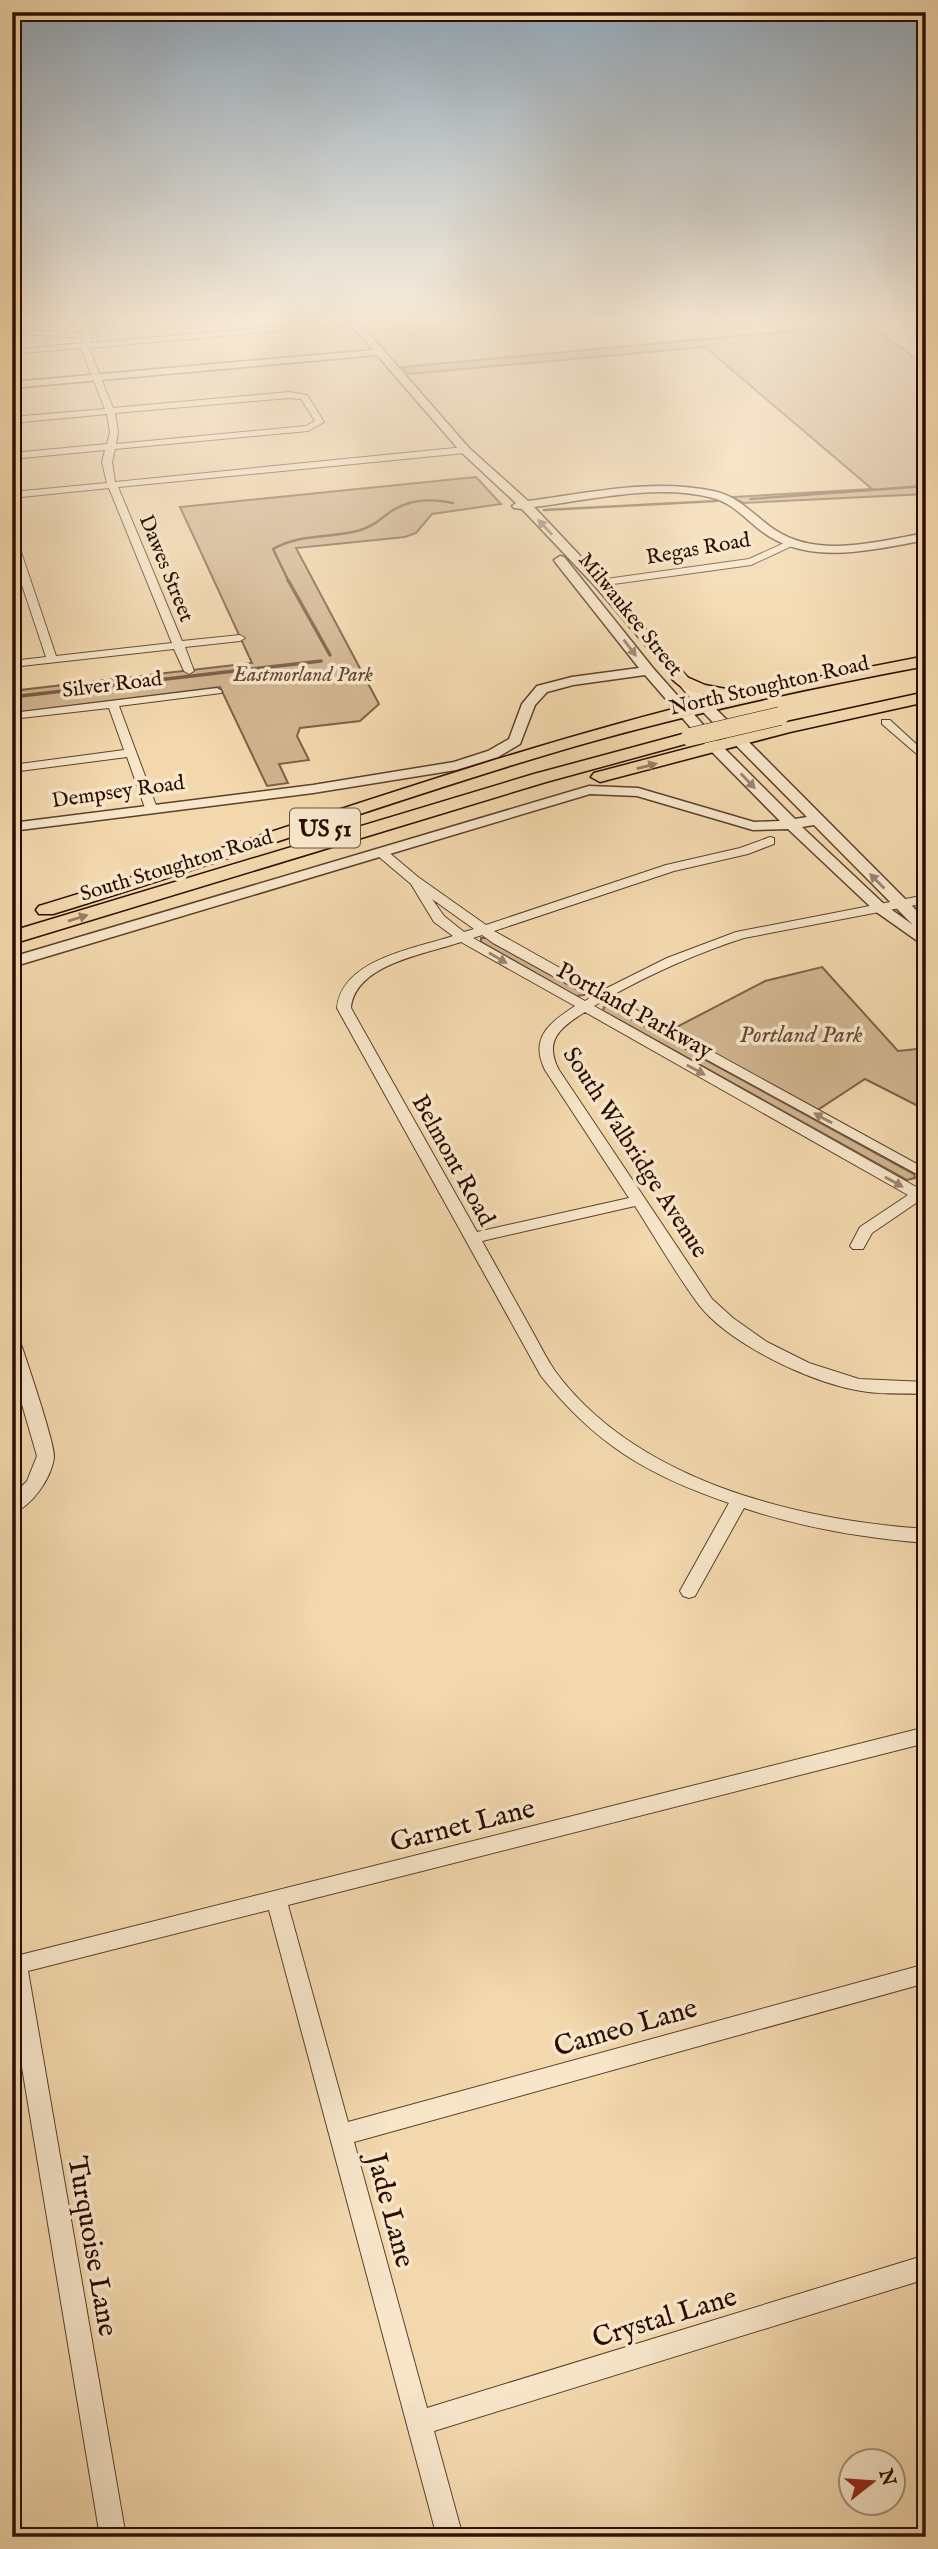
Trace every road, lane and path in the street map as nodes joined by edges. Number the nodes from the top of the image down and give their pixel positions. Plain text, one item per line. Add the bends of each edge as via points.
1 (112, 440) edge
2 (179, 440) edge
3 (455, 440) edge
4 (111, 447) junction
5 (464, 450) junction
6 (12, 456) edge
7 (113, 485) junction
8 (12, 495) edge
9 (526, 506) junction
10 (511, 507) junction
11 (926, 536) edge
12 (12, 540) edge
13 (791, 543) junction
14 (552, 551) junction
15 (599, 583) junction
16 (583, 587) junction
17 (240, 638) dead end
18 (648, 641) junction
19 (178, 645) junction
20 (52, 659) junction
21 (926, 661) edge
22 (12, 664) edge
23 (189, 671) dead end
24 (648, 671) junction
25 (926, 675) edge
26 (680, 678) junction
27 (926, 687) edge
28 (217, 691) dead end
29 (926, 698) edge
30 (113, 704) junction
31 (771, 705) junction
32 (705, 706) junction
33 (12, 716) edge
34 (810, 722) junction
35 (886, 722) dead end
36 (685, 726) junction
37 (739, 741) junction
38 (628, 746) junction
39 (716, 748) junction
40 (131, 753) junction
41 (679, 758) junction
42 (926, 759) edge
43 (731, 763) junction
44 (12, 769) edge
45 (151, 808) junction
46 (813, 816) junction
47 (786, 820) junction
48 (12, 827) edge
49 (770, 841) dead end
50 (326, 843) junction
51 (382, 853) junction
52 (414, 880) junction
53 (125, 886) junction
54 (926, 899) edge
55 (901, 904) junction
56 (880, 908) junction
57 (12, 920) edge
58 (926, 929) edge
59 (482, 930) junction
60 (462, 937) junction
61 (12, 938) edge
62 (926, 942) edge
63 (12, 962) edge
64 (601, 997) junction
65 (583, 1007) junction
66 (926, 1175) edge
67 (923, 1195) edge
68 (638, 1201) junction
69 (472, 1238) junction
70 (858, 1246) dead end
71 (12, 1341) edge
72 (926, 1388) edge
73 (740, 1499) junction
74 (12, 1507) edge
75 (926, 1536) edge
76 (689, 1591) dead end
77 (926, 1735) edge
78 (276, 1899) junction
79 (14, 1965) edge
80 (926, 1973) edge
81 (341, 2136) junction
82 (926, 2267) edge
83 (419, 2423) junction
84 (113, 2537) edge
85 (450, 2537) edge

1 - 4 street, Dawes Street
2 - 4 street
3 - 5 street, Milwaukee Street
4 - 6 street
4 - 7 street, Dawes Street via 107,462
5 - 7 street
5 - 9 street, Milwaukee Street
5 - 10 street, Milwaukee Street via 466,458
7 - 8 street
7 - 19 street, Dawes Street
9 - 10 street
9 - 13 street via 656,489 690,490 731,500
15 -> 9 street, Milwaukee Street
10 - 14 street, Milwaukee Street
11 - 13 street via 837,548
12 - 20 street
13 - 15 street, Regas Road via 751,562
14 - 15 street via 585,580
14 - 16 street, Milwaukee Street
15 - 18 street, Milwaukee Street
16 - 18 street via 597,591 616,615
16 -> 24 street, Milwaukee Street
17 - 19 street
18 - 26 street, Milwaukee Street
19 - 20 street
19 - 23 street, Dawes Street
20 - 22 street
21 - 31 main road
24 - 36 street, Milwaukee Street
24 - 45 street, Dempsey Road via 564,682 542,690 529,704 517,738 493,754 456,766
25 - 31 main road, North Stoughton Road / US 51
26 - 31 main road via 715,693
26 - 32 street, Milwaukee Street
27 - 31 main road, North Stoughton Road / US 51
28 - 30 street, Silver Road
29 - 34 main road
30 - 33 street, Silver Road
30 - 40 street
31 - 32 main road
31 - 34 main road via 739,709 746,720 769,726
31 - 36 main road, North Stoughton Road / US 51, bridge
32 - 36 main road
32 - 37 street, Milwaukee Street
34 - 37 main road
35 - 42 street
36 - 38 main road, North Stoughton Road / US 51
36 - 39 street, Milwaukee Street
36 - 53 main road via 607,732
37 - 39 main road
37 - 46 street, Milwaukee Street
38 - 50 main road, South Stoughton Road / US 51
38 - 53 main road, South Stoughton Road / US 51
39 - 41 main road
39 - 43 street, Milwaukee Street
40 - 44 street
40 - 45 street
41 - 43 main road
50 -> 41 main road
43 -> 47 street, Milwaukee Street
45 - 48 street, Dempsey Road
46 - 47 street
55 -> 46 street, Milwaukee Street
47 - 51 street via 753,826 638,792 589,790
47 - 56 street, Milwaukee Street
49 - 59 street, Belmont Road via 678,865
61 -> 50 main road, South Stoughton Road / US 51
51 - 52 street, Portland Parkway
51 - 63 street
52 - 59 street, Portland Parkway
52 - 60 street, Portland Parkway via 439,919
53 - 57 main road, South Stoughton Road / US 51
54 - 55 street, South Walbridge Avenue
55 - 56 street, South Walbridge Avenue
55 - 58 street, Milwaukee Street
56 - 62 street, Milwaukee Street
56 - 64 street, South Walbridge Avenue via 711,943
59 - 60 street, Belmont Road
59 - 64 street, Portland Parkway
60 -> 65 street, Portland Parkway
60 - 69 street, Belmont Road via 365,972 349,987 344,1008
64 - 65 street, South Walbridge Avenue
66 -> 64 street, Portland Parkway
65 -> 67 street, Portland Parkway
65 - 68 street, South Walbridge Avenue via 549,1032 545,1057
67 - 70 street via 865,1230
68 - 69 street
68 - 72 street, South Walbridge Avenue via 706,1303 761,1346 803,1367 858,1385
69 - 73 street, Belmont Road via 547,1372 577,1410 650,1463
71 - 74 street via 46,1456 34,1484
73 - 75 street, Belmont Road via 854,1530
73 - 76 street
77 - 78 street, Garnet Lane
78 - 79 street, Garnet Lane
78 - 81 street, Jade Lane
79 - 84 street, Turquoise Lane
80 - 81 street, Cameo Lane
81 - 83 street, Jade Lane
82 - 83 street, Crystal Lane
83 - 85 street, Jade Lane

